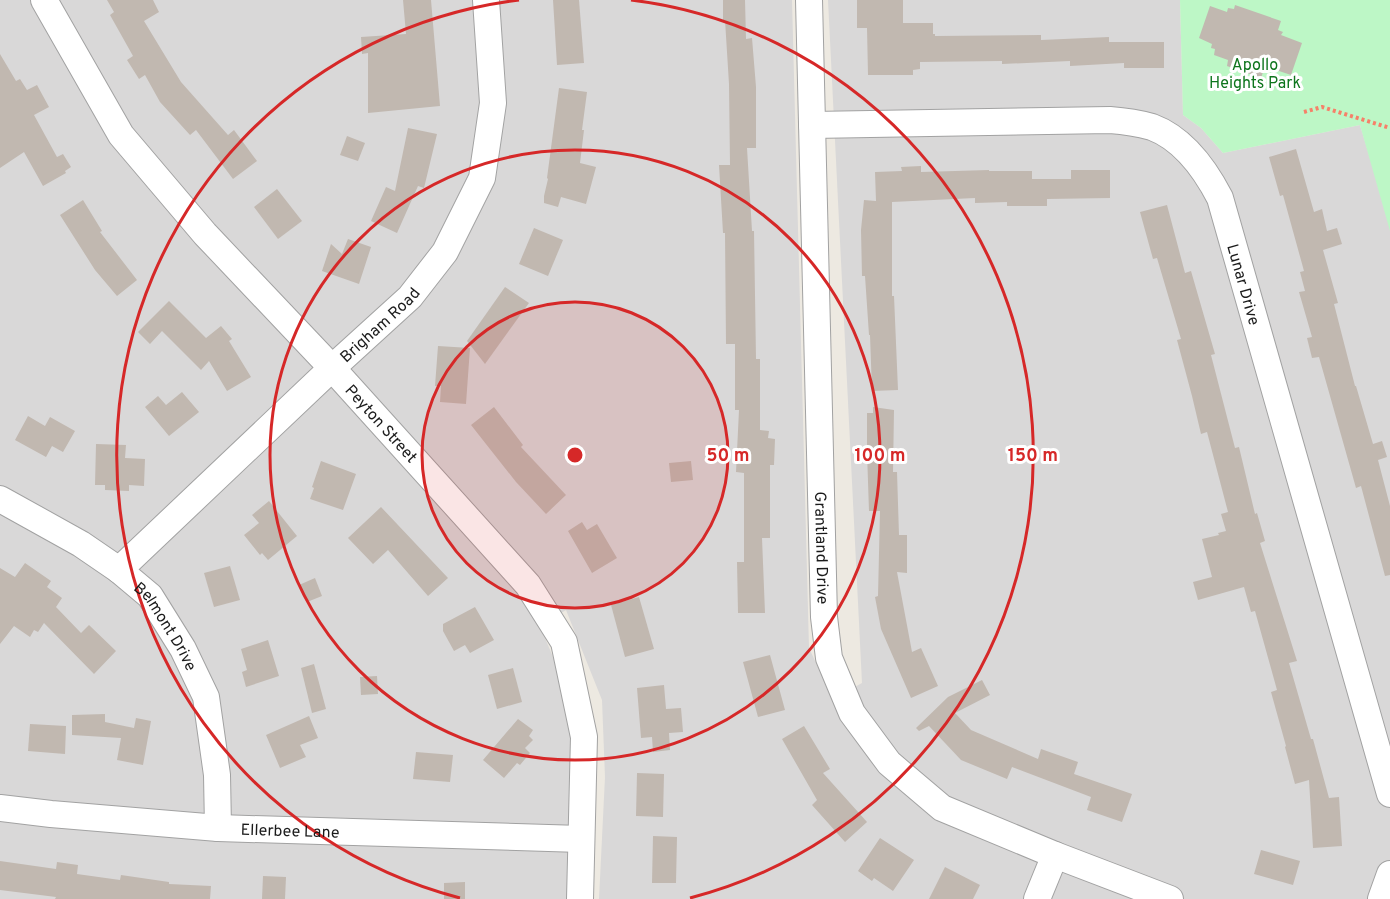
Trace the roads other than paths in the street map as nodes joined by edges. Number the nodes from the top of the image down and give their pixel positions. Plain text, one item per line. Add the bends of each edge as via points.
1 (44, 0) edge
2 (486, 0) edge
3 (809, 0) edge
4 (812, 125) junction
5 (332, 368) junction
6 (0, 499) edge
7 (119, 570) junction
8 (1390, 794) edge
9 (0, 808) edge
10 (218, 828) junction
11 (581, 839) junction
12 (1055, 855) junction
13 (1390, 874) edge
14 (580, 899) edge
15 (1037, 899) edge
16 (1170, 899) edge
17 (1381, 899) edge

1 - 5 street, Peyton Street via 121,135 205,234
2 - 5 street, Brigham Road via 493,103 482,178 445,252 410,297
3 - 4 street, Grantland Drive
4 - 8 street, Lunar Drive via 1133,122 1154,128 1196,159 1220,198
4 - 12 street, Grantland Drive via 824,617 829,658 852,713 889,763 942,808
5 - 7 street, Brigham Road
5 - 11 street, Peyton Street via 528,585 564,642 584,737
6 - 7 street, Belmont Drive
7 - 10 street, Belmont Drive via 150,596 206,698 217,775
9 - 10 street, Ellerbee Lane
10 - 11 street, Ellerbee Lane
11 - 14 street, Peyton Street
12 - 15 street
12 - 16 street, Grantland Drive
13 - 17 street

